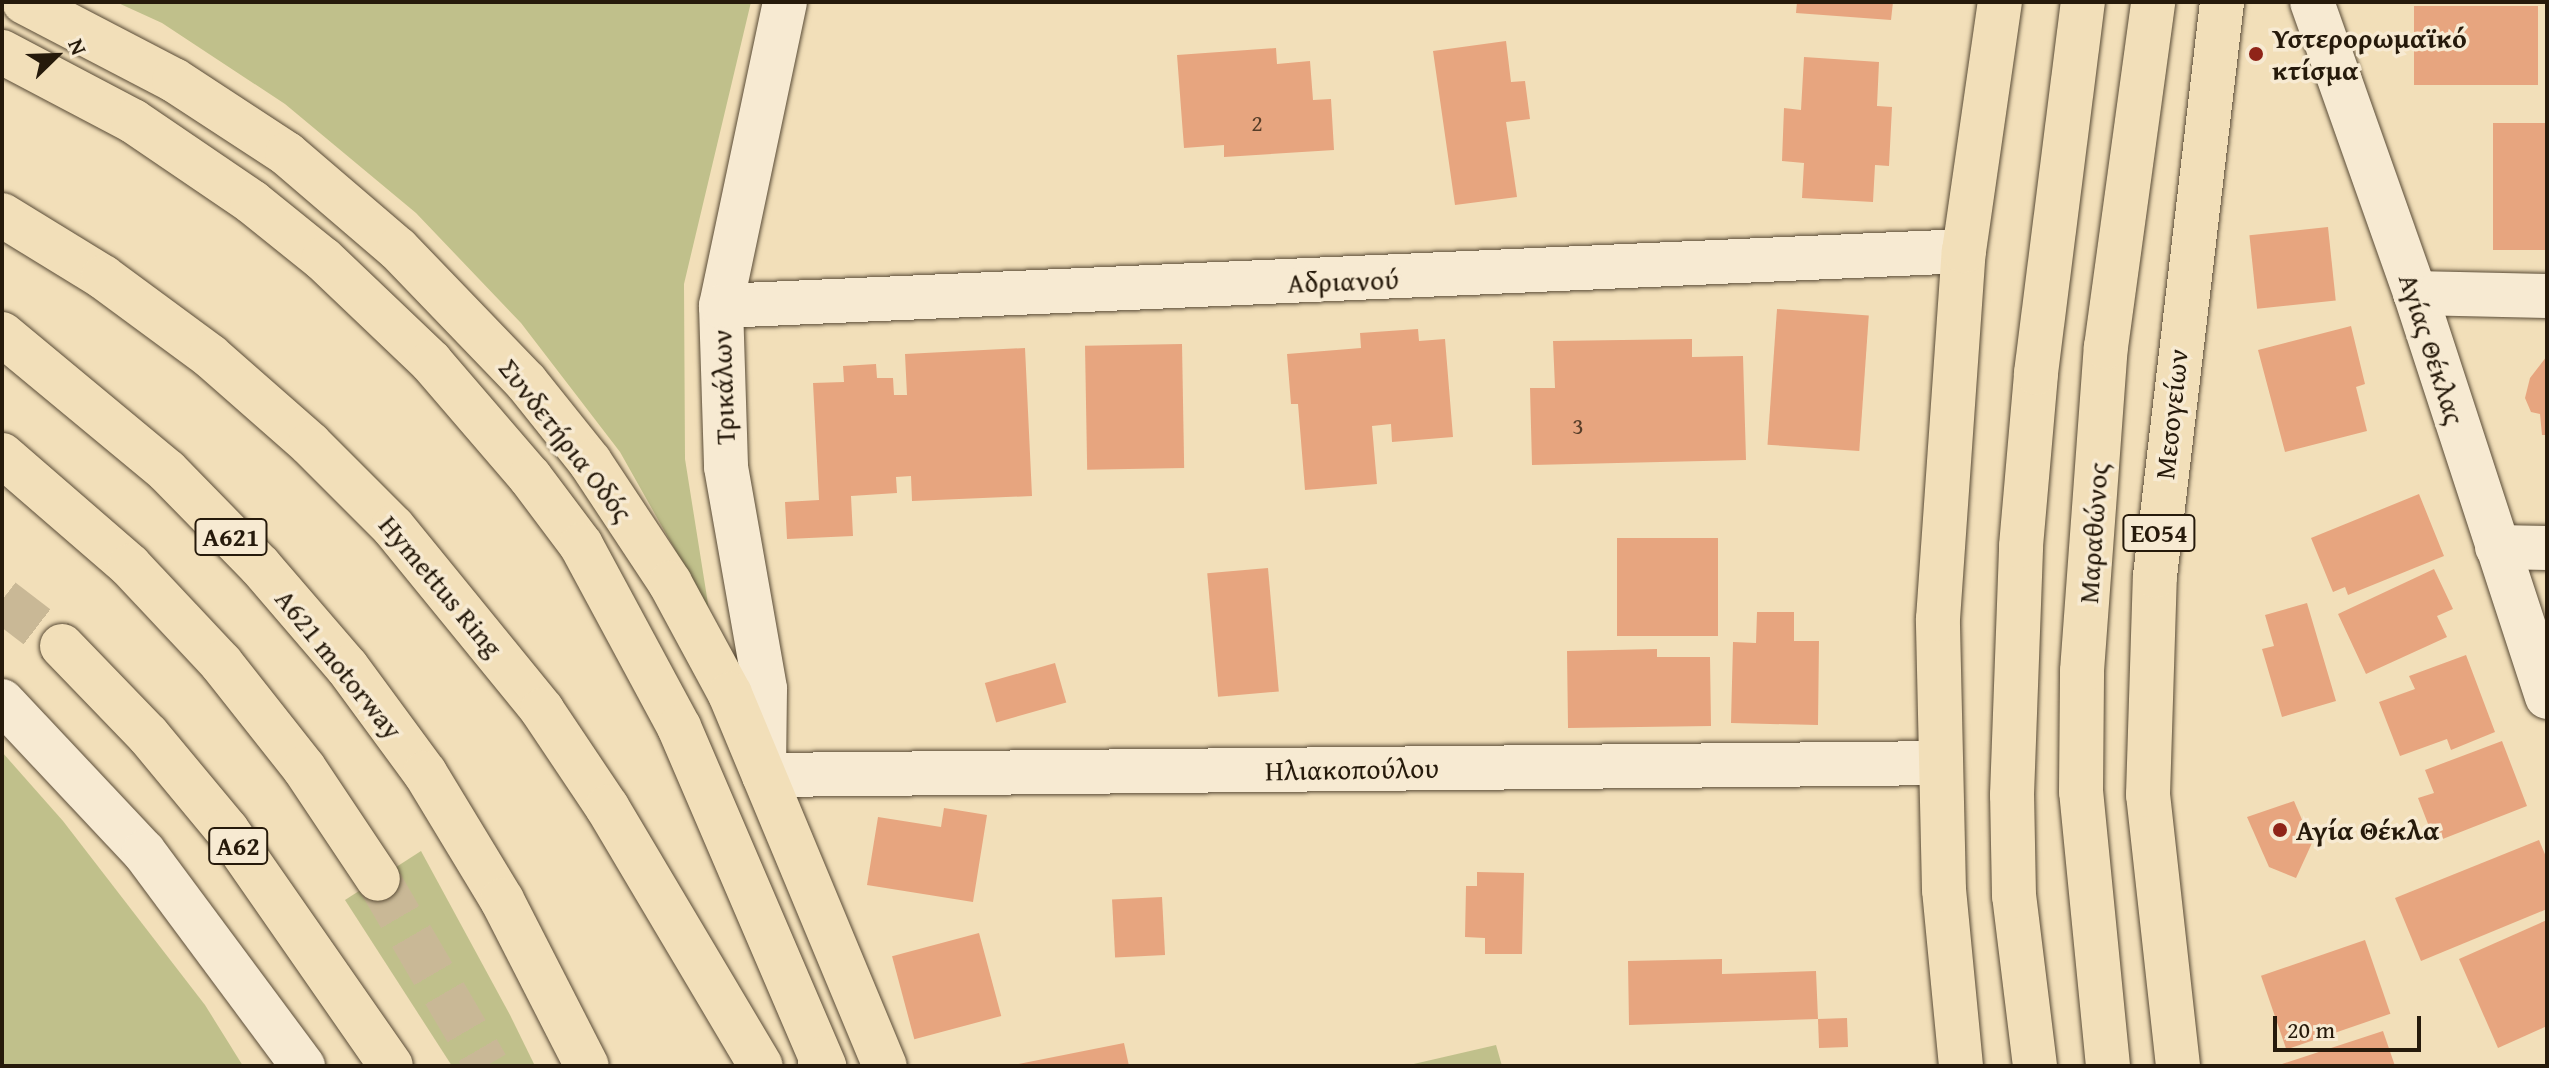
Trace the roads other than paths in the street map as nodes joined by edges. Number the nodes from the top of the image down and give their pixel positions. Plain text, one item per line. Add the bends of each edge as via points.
1 (24, 2) edge
2 (785, 2) edge
3 (2000, 2) edge
4 (2083, 2) edge
5 (2153, 2) edge
6 (2222, 2) edge
7 (2312, 2) edge
8 (2, 52) edge
9 (2, 215) edge
10 (1964, 251) junction
11 (2415, 293) junction
12 (2547, 296) edge
13 (721, 306) junction
14 (2, 334) edge
15 (2, 455) edge
16 (2497, 547) junction
17 (2547, 548) edge
18 (62, 646) tunnel mouth
19 (2547, 697) edge
20 (2, 701) edge
21 (1940, 763) junction
22 (764, 775) junction
23 (378, 879) tunnel mouth
24 (821, 1064) edge
25 (303, 1066) edge
26 (391, 1066) edge
27 (587, 1066) edge
28 (761, 1066) edge
29 (885, 1066) edge
30 (1961, 1066) edge
31 (2035, 1066) edge
32 (2108, 1066) edge
33 (2178, 1066) edge

1 - 22 main road, Συνδετήρια Οδός via 174,80 287,154 398,249 467,317 590,462 670,583 730,694
2 - 13 street, Τρικάλων
3 - 10 main road
4 - 31 main road via 2036,373 2021,546 2012,795 2014,896
5 - 32 main road, Μαραθώνος / ΕΟ54 via 2106,347 2082,671 2081,792
6 - 33 main road, Μεσογείων / ΕΟ54 via 2155,576 2148,795
7 - 11 street, Αγίας Θέκλας
8 - 24 main road, Συνδετήρια Οδός via 133,121 311,249 431,362 530,477 581,545 679,727
9 - 28 main road, Hymettus Ring via 103,277 210,356 393,527 470,616 607,807
10 - 13 street, Αδριανού
10 - 21 main road via 1938,619
11 - 12 street
11 - 16 street, Αγίας Θέκλας
13 - 22 street, Τρικάλων via 726,467 765,689
14 - 27 main road, A621 motorway / Α621 via 167,471 260,566 347,667 425,773 502,900
15 - 23 main road via 130,566 221,663 304,768
16 - 17 street
16 - 19 street, Αγίας Θέκλας
18 - 26 main road, Α62 via 148,735 227,830
20 - 25 street via 144,852
21 - 22 street, Ηλιακοπούλου
21 - 30 main road via 1944,890
22 - 29 main road, Συνδετήρια Οδός

